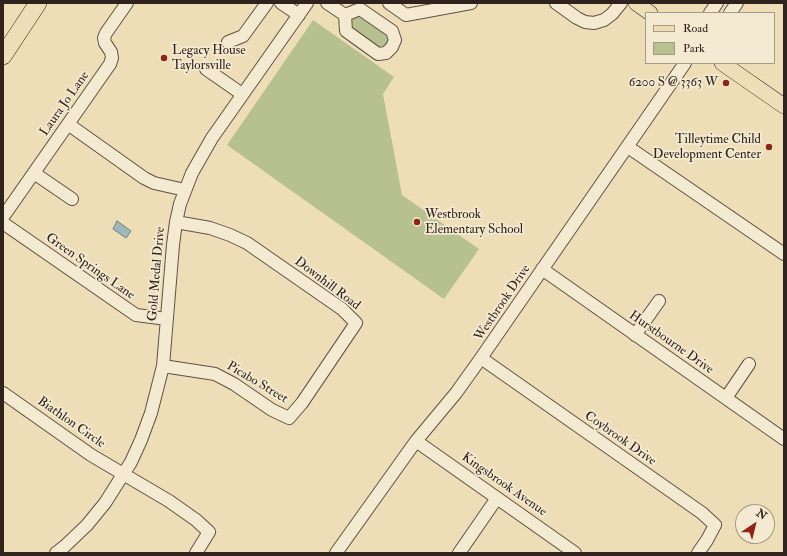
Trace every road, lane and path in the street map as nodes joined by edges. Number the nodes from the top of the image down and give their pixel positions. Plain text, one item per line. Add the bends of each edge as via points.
1 (38, 3) edge
2 (127, 3) edge
3 (267, 3) edge
4 (281, 3) edge
5 (307, 3) edge
6 (327, 3) edge
7 (389, 3) edge
8 (471, 3) edge
9 (556, 3) edge
10 (621, 3) edge
11 (636, 3) edge
12 (716, 3) edge
13 (737, 3) edge
14 (649, 12) edge
15 (711, 12) edge
16 (731, 12) edge
17 (299, 15) junction
18 (344, 15) dead end
19 (228, 42) dead end
20 (3, 56) edge
21 (684, 64) edge
22 (723, 64) edge
23 (206, 69) dead end
24 (242, 94) junction
25 (784, 106) edge
26 (68, 124) junction
27 (628, 147) junction
28 (34, 173) junction
29 (185, 190) junction
30 (72, 200) dead end
31 (3, 217) edge
32 (176, 222) junction
33 (3, 223) edge
34 (784, 254) edge
35 (542, 269) junction
36 (659, 301) dead end
37 (167, 319) junction
38 (635, 335) junction
39 (482, 358) junction
40 (749, 364) dead end
41 (163, 366) junction
42 (3, 393) edge
43 (726, 398) junction
44 (289, 418) joint
45 (784, 439) edge
46 (416, 441) junction
47 (124, 474) junction
48 (497, 498) junction
49 (56, 553) edge
50 (196, 553) edge
51 (336, 553) edge
52 (459, 553) edge
53 (576, 553) edge
54 (698, 553) edge

1 - 20 highway
2 - 26 street, Laura Jo Lane via 104,38 111,52 110,64
3 - 19 street via 243,36
4 - 17 street
5 - 17 street, Gold Medal Drive
6 - 18 street
7 - 8 street via 406,15
9 - 10 street via 577,18 594,23 604,20
11 - 14 main road
12 - 15 street
13 - 16 street
17 - 24 street, Gold Medal Drive
21 - 27 street, Westbrook Drive
22 - 25 main road
23 - 24 street
24 - 29 street, Gold Medal Drive via 201,156
26 - 28 street, Laura Jo Lane
26 - 29 street via 144,178
27 - 34 street
27 - 35 street, Westbrook Drive
28 - 30 street
28 - 31 street, Laura Jo Lane
29 - 32 street, Gold Medal Drive
32 - 37 street, Gold Medal Drive
32 - 44 street, Downhill Road via 210,228 247,243 342,309 356,323
33 - 37 street, Green Springs Lane via 136,315
35 - 38 street, Hurstbourne Drive
35 - 39 street, Westbrook Drive
36 - 38 street
37 - 41 street, Gold Medal Drive
38 - 43 street, Hurstbourne Drive
39 - 46 street, Westbrook Drive
39 - 54 street, Coybrook Drive via 702,513 715,525
40 - 43 street
41 - 44 street, Picabo Street via 215,374
41 - 47 street, Gold Medal Drive via 151,414
42 - 47 street, Biathlon Circle via 91,455
43 - 45 street, Hurstbourne Drive
46 - 48 street, Kingsbrook Avenue
46 - 51 street, Westbrook Drive
47 - 49 street, Gold Medal Drive via 87,525
47 - 50 street, Biathlon Circle via 169,500 209,532
48 - 52 street
48 - 53 street, Kingsbrook Avenue

